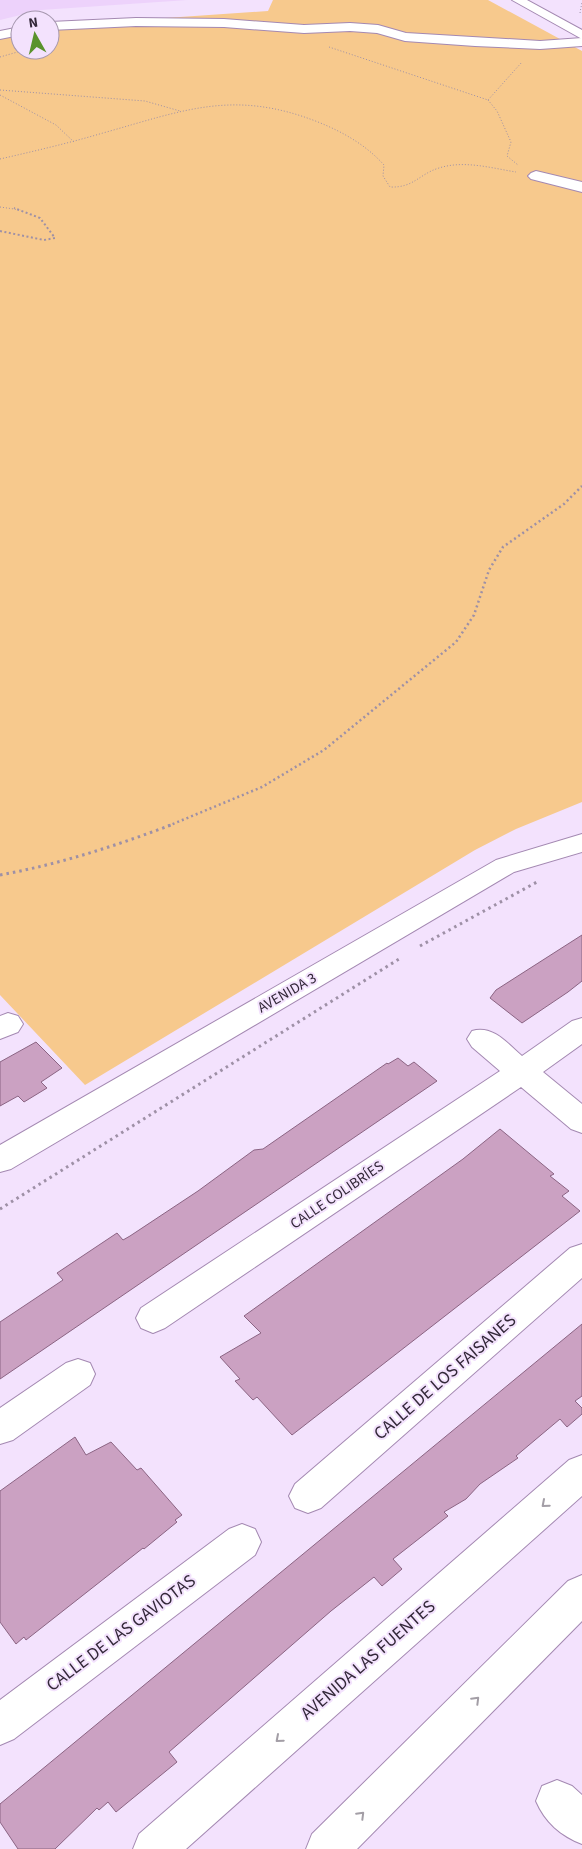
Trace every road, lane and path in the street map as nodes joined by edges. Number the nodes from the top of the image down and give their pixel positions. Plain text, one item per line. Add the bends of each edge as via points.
1 (518, 0) edge
2 (582, 2) edge
3 (582, 18) edge
4 (60, 26) edge
5 (568, 27) junction
6 (582, 27) edge
7 (582, 34) edge
8 (582, 42) edge
9 (553, 45) junction
10 (326, 46) dead end
11 (0, 90) edge
12 (0, 95) edge
13 (488, 100) junction
14 (181, 112) junction
15 (74, 142) junction
16 (0, 159) edge
17 (536, 176) junction
18 (582, 186) edge
19 (0, 207) edge
20 (0, 231) edge
21 (582, 486) edge
22 (582, 843) edge
23 (0, 875) edge
24 (540, 880) dead end
25 (420, 947) dead end
26 (402, 957) dead end
27 (582, 1029) edge
28 (482, 1039) dead end
29 (521, 1072) junction
30 (582, 1121) edge
31 (0, 1160) edge
32 (0, 1209) edge
33 (582, 1258) edge
34 (153, 1318) dead end
35 (78, 1374) dead end
36 (0, 1428) edge
37 (582, 1472) edge
38 (308, 1496) dead end
39 (242, 1542) dead end
40 (582, 1594) edge
41 (0, 1725) edge
42 (154, 1849) edge
43 (327, 1849) edge

1 - 5 street
2 - 3 path via 579,10
4 - 9 street via 136,22 224,23 304,29 350,27 378,29 405,37
5 - 6 street
5 - 7 street
8 - 9 street
9 - 13 path via 525,58
10 - 13 path
11 - 14 path via 145,102
12 - 15 path via 56,125
13 - 17 path via 497,111 511,142 507,156
14 - 15 path
14 - 17 path via 234,103 267,106 307,117 347,134 375,153 384,165 383,176 390,187 409,187 440,167 458,166
15 - 16 path
17 - 18 street
19 - 20 path via 37,215 50,225 55,238 44,240
21 - 23 path via 564,504 503,547 489,570 474,615 456,642 324,750 262,786 179,822 102,851 45,867
22 - 31 street, AVENIDA 3 via 505,866
24 - 25 path
26 - 32 path
27 - 29 street, CALLE COLIBRÍES
28 - 29 street
29 - 30 street
29 - 34 street, CALLE COLIBRÍES
33 - 38 street, CALLE DE LOS FAISANES
35 - 36 street
37 -> 42 street, AVENIDA LAS FUENTES
39 - 41 street, CALLE DE LAS GAVIOTAS
43 -> 40 street

